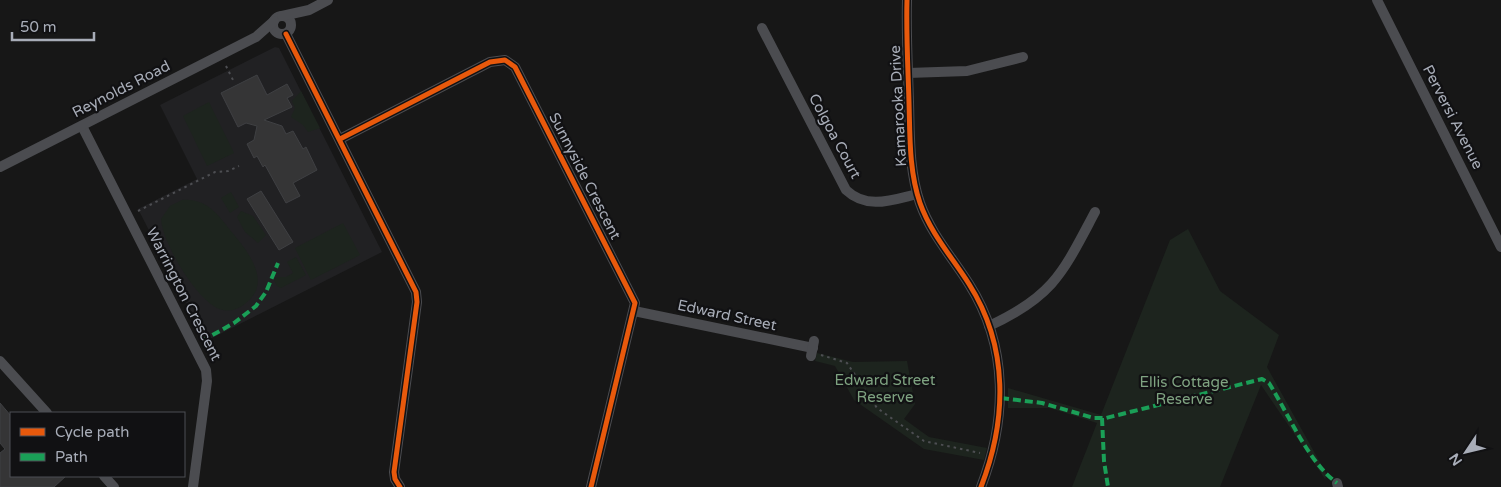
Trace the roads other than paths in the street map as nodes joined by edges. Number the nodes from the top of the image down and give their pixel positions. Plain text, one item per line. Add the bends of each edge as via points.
1 (328, 0) edge
2 (907, 0) edge
3 (1377, 0) edge
4 (309, 10) junction
5 (278, 18) junction
6 (762, 28) dead end
7 (285, 32) junction
8 (256, 37) junction
9 (1023, 57) dead end
10 (908, 73) junction
11 (82, 126) junction
12 (340, 139) junction
13 (0, 167) edge
14 (917, 194) junction
15 (1095, 212) dead end
16 (1501, 247) edge
17 (634, 311) junction
18 (989, 326) junction
19 (812, 349) road end
20 (0, 361) edge
21 (46, 412) edge
22 (105, 477) edge
23 (114, 487) edge
24 (193, 487) edge
25 (400, 487) edge
26 (591, 487) edge
27 (981, 487) edge

1 - 4 street
2 - 10 street, Kamarooka Drive
3 - 16 street, Perversi Avenue
4 - 5 street
4 - 7 street
5 - 7 street via 274,30
5 - 7 street via 290,21
5 - 8 street
6 - 14 street, Colgoa Court via 846,190 855,197 873,202
7 - 8 street
7 - 12 street
8 - 11 street, Reynolds Road
9 - 10 street via 973,70
10 - 14 street, Kamarooka Drive via 911,156
11 - 13 street, Reynolds Road
11 - 24 street, Warrington Crescent via 206,370
12 - 17 street, Sunnyside Crescent via 490,62 502,59 510,62 519,73 635,300
12 - 25 street via 417,295 394,472
14 - 18 street, Kamarooka Drive via 932,230 969,284
15 - 18 street via 1069,260 1048,290 1028,306
17 - 19 street, Edward Street
17 - 26 street, Sunnyside Crescent
18 - 27 street, Kamarooka Drive via 1000,371 1000,411 995,445
20 - 21 street
22 - 23 street

